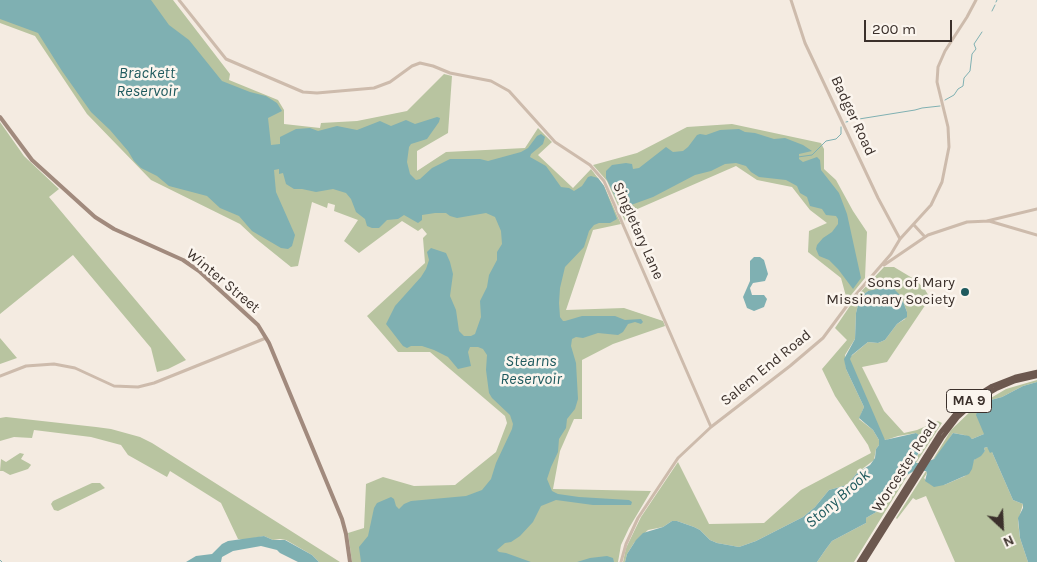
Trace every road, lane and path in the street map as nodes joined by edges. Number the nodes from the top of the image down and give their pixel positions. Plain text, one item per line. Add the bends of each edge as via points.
1 (179, 0) edge
2 (791, 0) edge
3 (976, 0) edge
4 (0, 117) edge
5 (1037, 209) edge
6 (987, 221) junction
7 (914, 225) junction
8 (1037, 235) edge
9 (924, 237) junction
10 (900, 239) junction
11 (910, 247) junction
12 (895, 248) junction
13 (878, 268) junction
14 (266, 338) junction
15 (1037, 372) edge
16 (0, 376) edge
17 (1037, 376) edge
18 (711, 427) junction
19 (350, 562) edge
20 (621, 562) edge
21 (859, 562) edge
22 (864, 562) edge

1 - 18 street, Singletary Lane via 226,59 303,92 378,87 420,63 488,80 509,92 554,142 590,165 604,181
2 - 10 street, Badger Road via 805,43
3 - 7 street, Salem End Road via 938,67 938,87 948,134 947,158 937,196
4 - 14 main road, Winter Street via 32,160 96,217 193,267 252,319
5 - 6 street
6 - 8 street
6 - 9 street via 963,223
7 - 9 street
7 - 10 street, Salem End Road
9 - 11 street
10 - 12 street, Salem End Road
11 - 12 street
11 - 13 street
12 - 13 street, Salem End Road
13 - 18 street, Salem End Road via 826,335
14 - 16 street via 138,388 114,386 75,368 54,364 26,366
14 - 19 main road, Winter Street via 343,523
15 - 21 highway, Worcester Road / MA 9 via 1005,380 973,398 947,423
17 - 22 highway, Worcester Road / MA 9 via 1006,385 974,403 951,425
18 - 20 street, Salem End Road via 684,452 663,480 634,525

